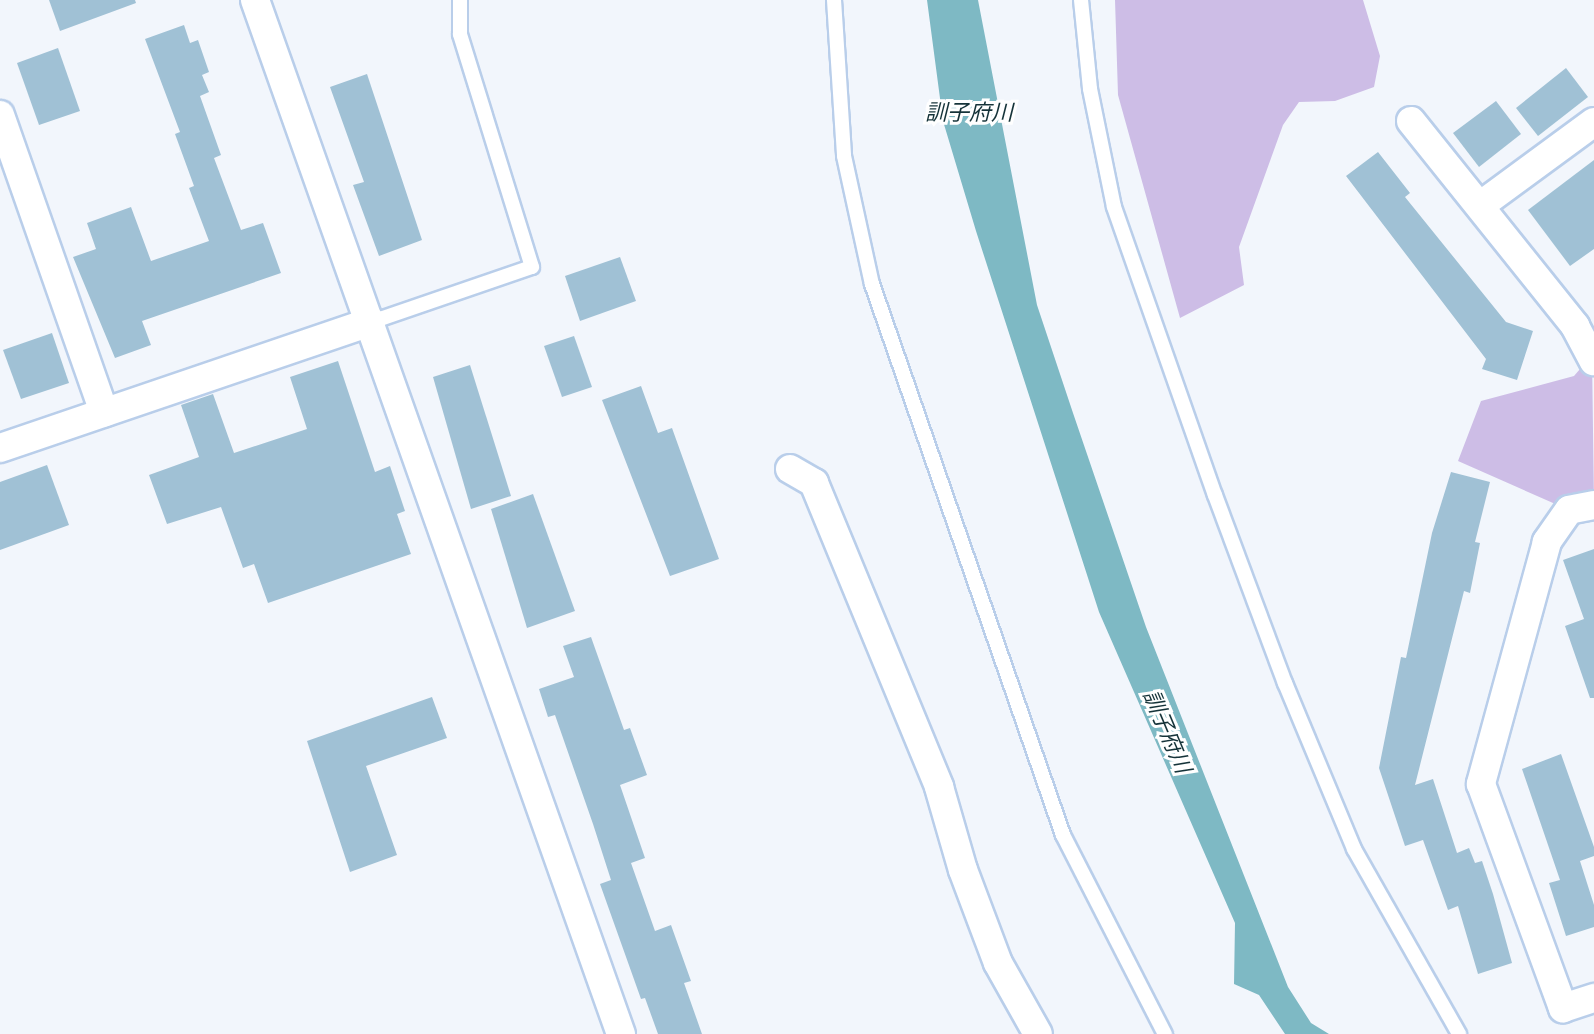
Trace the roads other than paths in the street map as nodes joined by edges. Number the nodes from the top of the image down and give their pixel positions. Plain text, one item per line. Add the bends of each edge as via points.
1 (255, 0) edge
2 (460, 0) edge
3 (834, 0) edge
4 (1081, 0) edge
5 (0, 115) edge
6 (1411, 121) dead end
7 (1594, 122) edge
8 (1481, 205) junction
9 (371, 322) junction
10 (1594, 361) edge
11 (104, 412) junction
12 (0, 448) edge
13 (790, 469) dead end
14 (1594, 505) edge
15 (1594, 998) edge
16 (621, 1034) edge
17 (1038, 1034) edge
18 (1165, 1034) edge
19 (1459, 1034) edge

1 - 9 street
2 - 9 lane via 460,34 532,267
3 - 18 lane via 844,156 872,284 1063,835
4 - 19 lane via 1090,89 1114,207 1215,495 1354,849
5 - 11 street
6 - 8 street
7 - 8 street
8 - 10 street via 1575,326
9 - 11 street
9 - 16 street
11 - 12 street
13 - 17 street via 814,483 939,787 998,963
14 - 15 street via 1569,510 1547,542 1481,784 1563,1008

